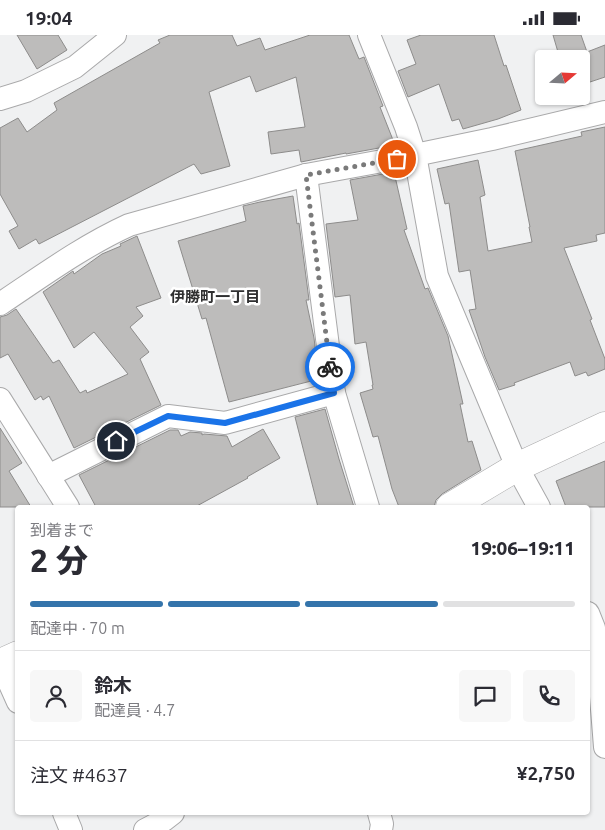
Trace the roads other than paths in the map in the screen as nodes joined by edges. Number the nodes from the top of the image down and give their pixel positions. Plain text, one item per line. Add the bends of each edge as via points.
1 (115, 35) edge
2 (369, 35) edge
3 (89, 43) edge
4 (0, 99) edge
5 (605, 112) edge
6 (415, 155) junction
7 (306, 175) junction
8 (0, 304) edge
9 (334, 393) junction
10 (0, 399) edge
11 (605, 426) edge
12 (517, 467) junction
13 (48, 476) junction
14 (67, 505) edge
15 (367, 505) edge
16 (453, 505) edge
17 (538, 505) edge
18 (590, 618) edge
19 (15, 656) edge
20 (0, 662) edge
21 (594, 684) edge
22 (15, 695) edge
23 (604, 719) edge
24 (605, 747) edge
25 (65, 815) edge
26 (170, 815) edge
27 (380, 815) edge
28 (71, 830) edge
29 (144, 830) edge
30 (381, 830) edge

1 - 3 street
2 - 6 street
3 - 4 street via 75,67 26,91
5 - 6 street
6 - 7 street
6 - 12 street via 437,276
7 - 8 street via 129,225 79,252
7 - 9 street
9 - 13 street via 225,423 168,416
9 - 15 street
10 - 13 street
11 - 12 street
12 - 16 street
12 - 17 street
13 - 14 street
18 - 21 street via 594,628
19 - 20 street
20 - 22 street
21 - 23 street
23 - 24 street
25 - 28 street
26 - 29 street
27 - 30 street

